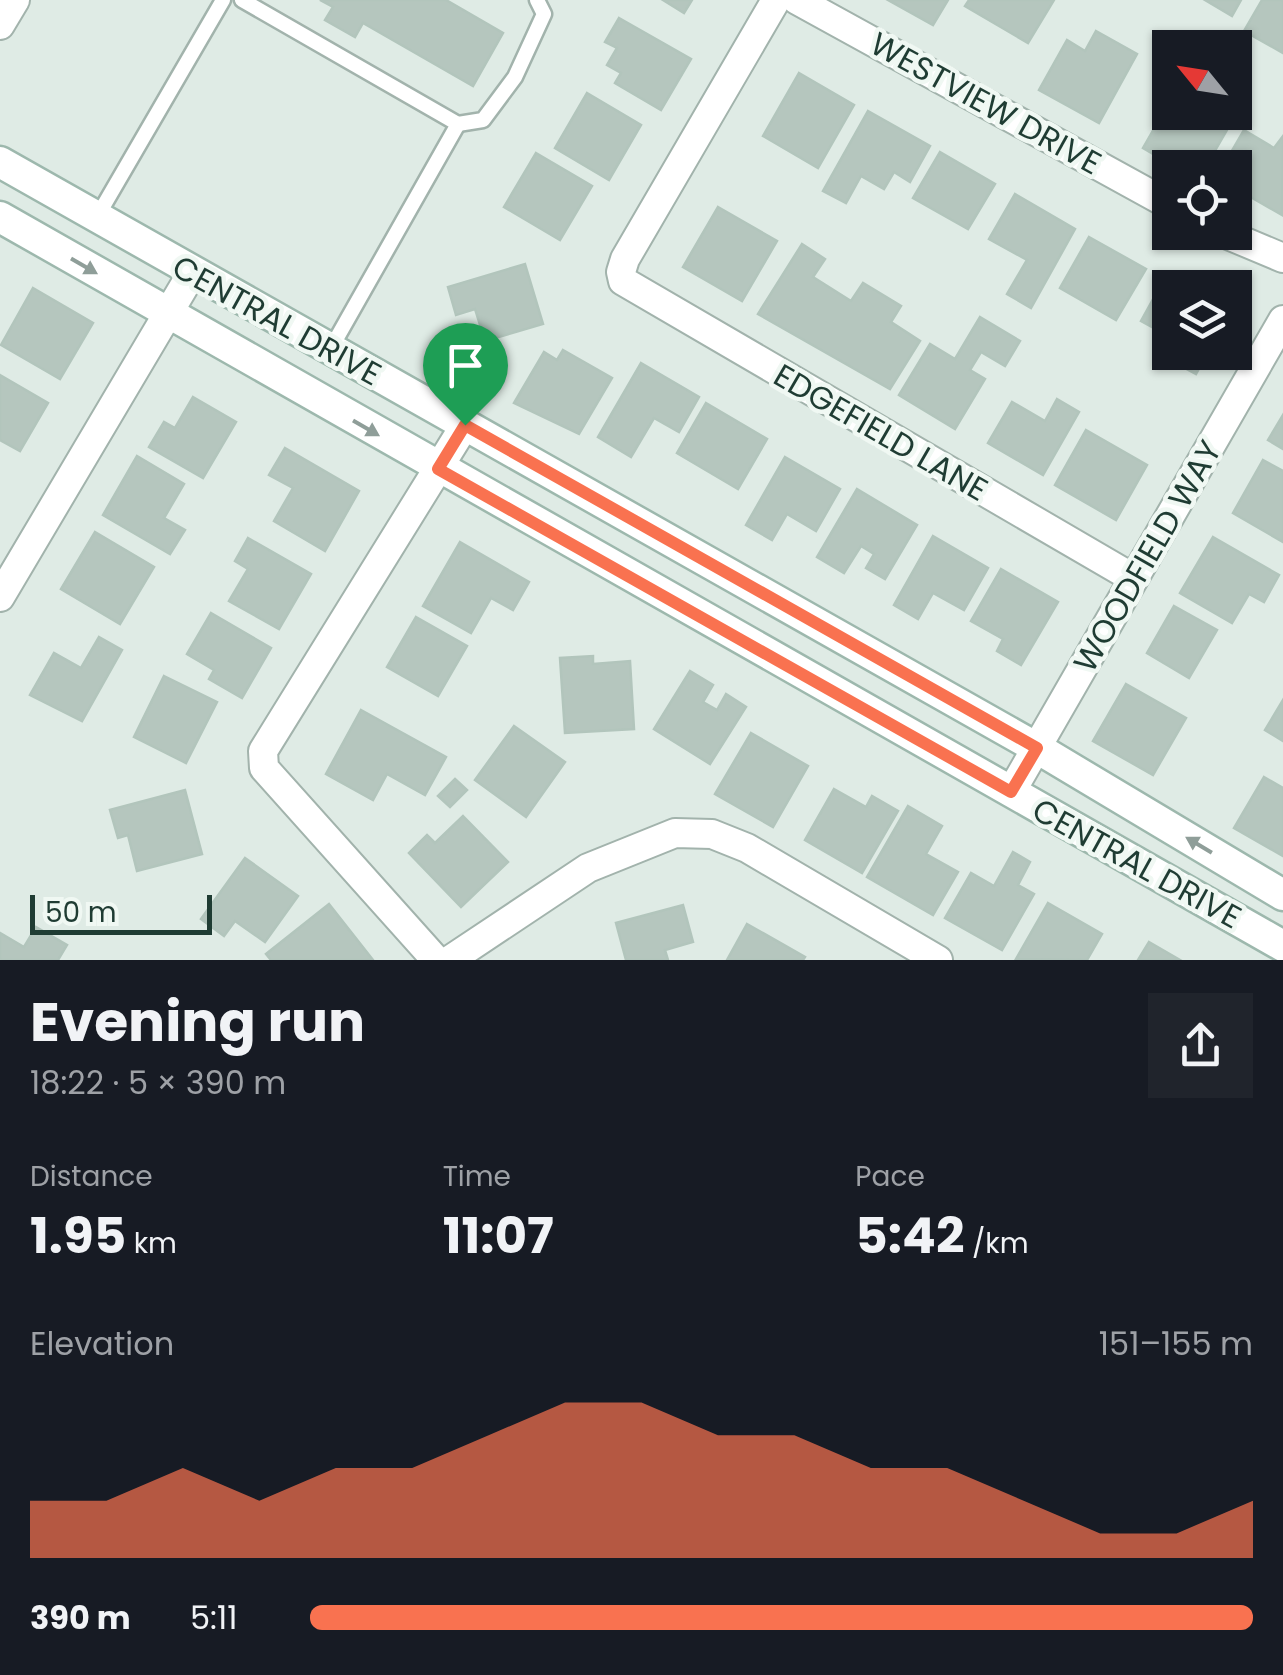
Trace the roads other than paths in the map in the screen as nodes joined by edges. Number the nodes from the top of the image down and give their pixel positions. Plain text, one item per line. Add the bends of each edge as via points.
1 (15, 0) edge
2 (223, 0) edge
3 (242, 0) edge
4 (537, 0) edge
5 (776, 0) edge
6 (799, 1) edge
7 (0, 26) edge
8 (458, 124) junction
9 (0, 162) edge
10 (1152, 195) edge
11 (96, 217) junction
12 (0, 218) edge
13 (1252, 245) edge
14 (1283, 258) edge
15 (192, 273) junction
16 (168, 314) junction
17 (1283, 320) edge
18 (330, 350) junction
19 (465, 425) junction
20 (438, 469) junction
21 (1134, 578) junction
22 (0, 597) edge
23 (1037, 748) junction
24 (1011, 792) junction
25 (1283, 895) edge
26 (1283, 946) edge
27 (436, 960) edge
28 (450, 960) edge
29 (938, 960) edge

1 - 7 street
2 - 11 lane
3 - 8 lane
4 - 8 lane via 544,14 514,77 483,120
5 - 21 street, EDGEFIELD LANE via 626,259 621,272 628,287
6 - 10 street, WESTVIEW DRIVE
8 - 18 lane
9 - 11 main road, CENTRAL DRIVE
11 - 15 main road, CENTRAL DRIVE
12 -> 16 main road, CENTRAL DRIVE
13 - 14 street
15 - 16 street
15 - 18 main road, CENTRAL DRIVE
16 -> 20 main road, CENTRAL DRIVE
16 - 22 street
17 - 21 street, WOODFIELD WAY
18 - 19 main road, CENTRAL DRIVE
19 - 20 street
19 - 23 main road, CENTRAL DRIVE
20 - 24 main road, CENTRAL DRIVE
20 - 27 street via 263,751 264,768
21 - 23 street, WOODFIELD WAY
23 - 24 street, WOODFIELD WAY
25 -> 23 main road, CENTRAL DRIVE
24 - 26 main road, CENTRAL DRIVE
28 - 29 street via 588,868 675,832 712,834 747,848

